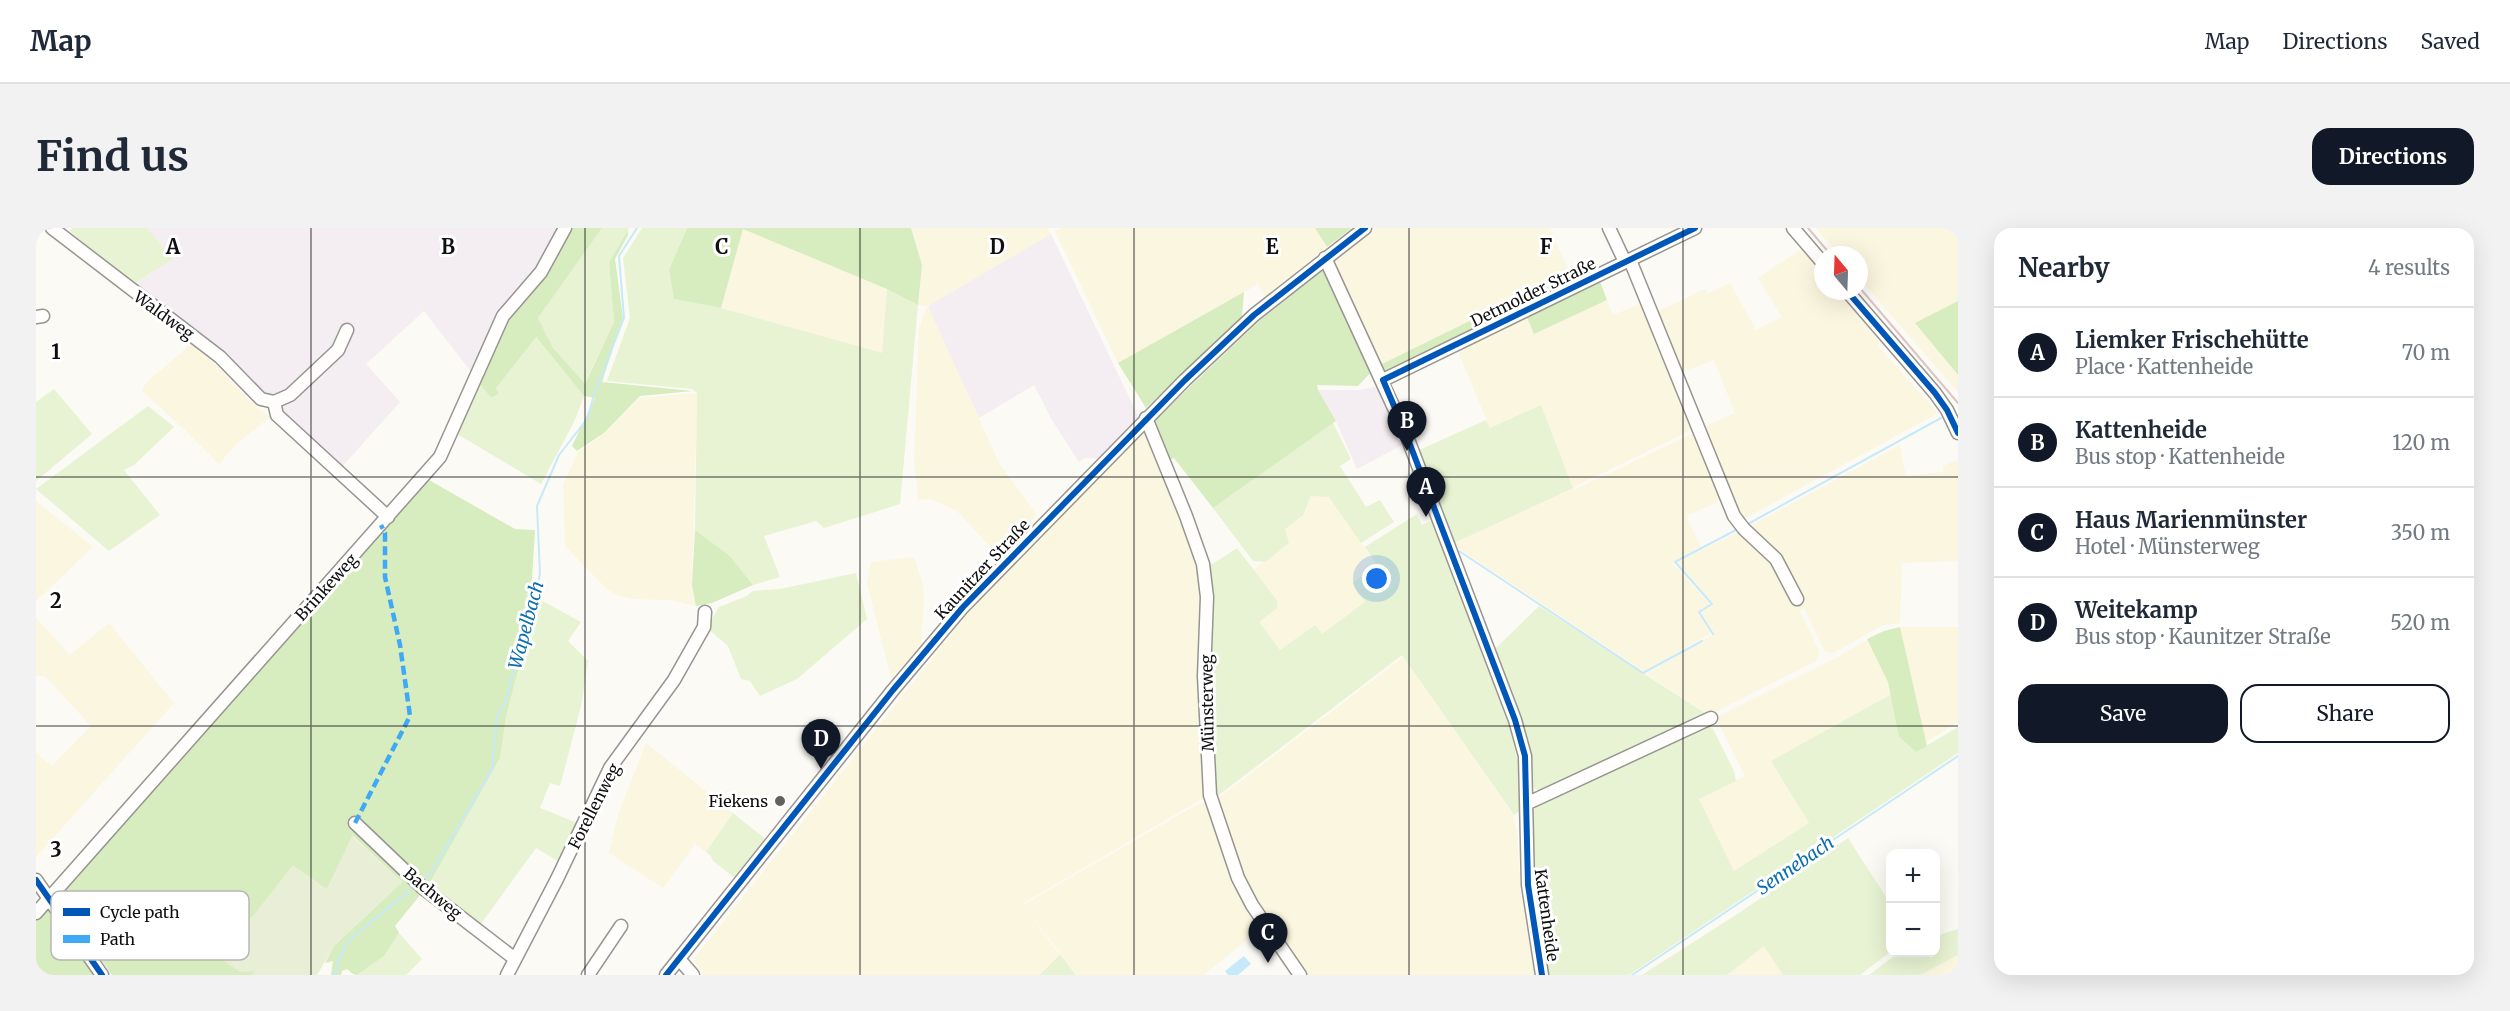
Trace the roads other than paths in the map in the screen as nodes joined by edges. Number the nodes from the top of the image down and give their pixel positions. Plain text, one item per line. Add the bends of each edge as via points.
1 (52, 228) edge
2 (565, 228) edge
3 (1365, 228) edge
4 (1609, 228) edge
5 (1695, 228) edge
6 (1793, 228) edge
7 (1814, 252) edge
8 (1325, 258) junction
9 (1627, 261) junction
10 (1855, 300) edge
11 (347, 330) dead end
12 (1383, 380) junction
13 (274, 402) junction
14 (1146, 418) junction
15 (1958, 433) edge
16 (388, 517) junction
17 (1797, 599) dead end
18 (705, 612) dead end
19 (1711, 718) dead end
20 (1528, 803) junction
21 (355, 823) dead end
22 (36, 880) edge
23 (56, 891) edge
24 (51, 897) edge
25 (49, 899) junction
26 (51, 902) edge
27 (36, 913) edge
28 (621, 926) dead end
29 (515, 959) junction
30 (679, 959) junction
31 (92, 960) edge
32 (102, 975) edge
33 (507, 975) edge
34 (588, 975) edge
35 (666, 975) edge
36 (693, 975) edge
37 (1300, 975) edge
38 (1542, 975) edge

1 - 13 street, Waldweg via 220,357 261,399
2 - 16 street, Brinkeweg via 541,272 503,316 440,458
3 - 8 street, Kaunitzer Straße
4 - 9 street
5 - 9 street, Detmolder Straße
6 - 7 street
8 - 12 street, Kattenheide
8 - 14 street, Kaunitzer Straße via 1254,315
9 - 12 street, Detmolder Straße
9 - 17 street via 1734,516 1776,559
10 - 15 street via 1935,393
11 - 13 street via 338,350 290,395
12 - 20 street, Kattenheide via 1515,720 1525,756
13 - 16 street, Waldweg via 277,415
14 - 30 street, Kaunitzer Straße via 963,607
14 - 37 street, Münsterweg via 1203,564 1210,795 1238,878
16 - 23 street, Brinkeweg
18 - 29 street, Forellenweg via 704,627 675,680 610,768
19 - 20 street
20 - 38 street, Kattenheide via 1528,885
21 - 29 street, Bachweg via 423,888
22 - 25 street
24 - 25 street, Brinkeweg
25 - 26 street
25 - 27 street, Brinkeweg
28 - 34 street
29 - 33 street, Forellenweg
30 - 35 street, Kaunitzer Straße
30 - 36 street
31 - 32 street

